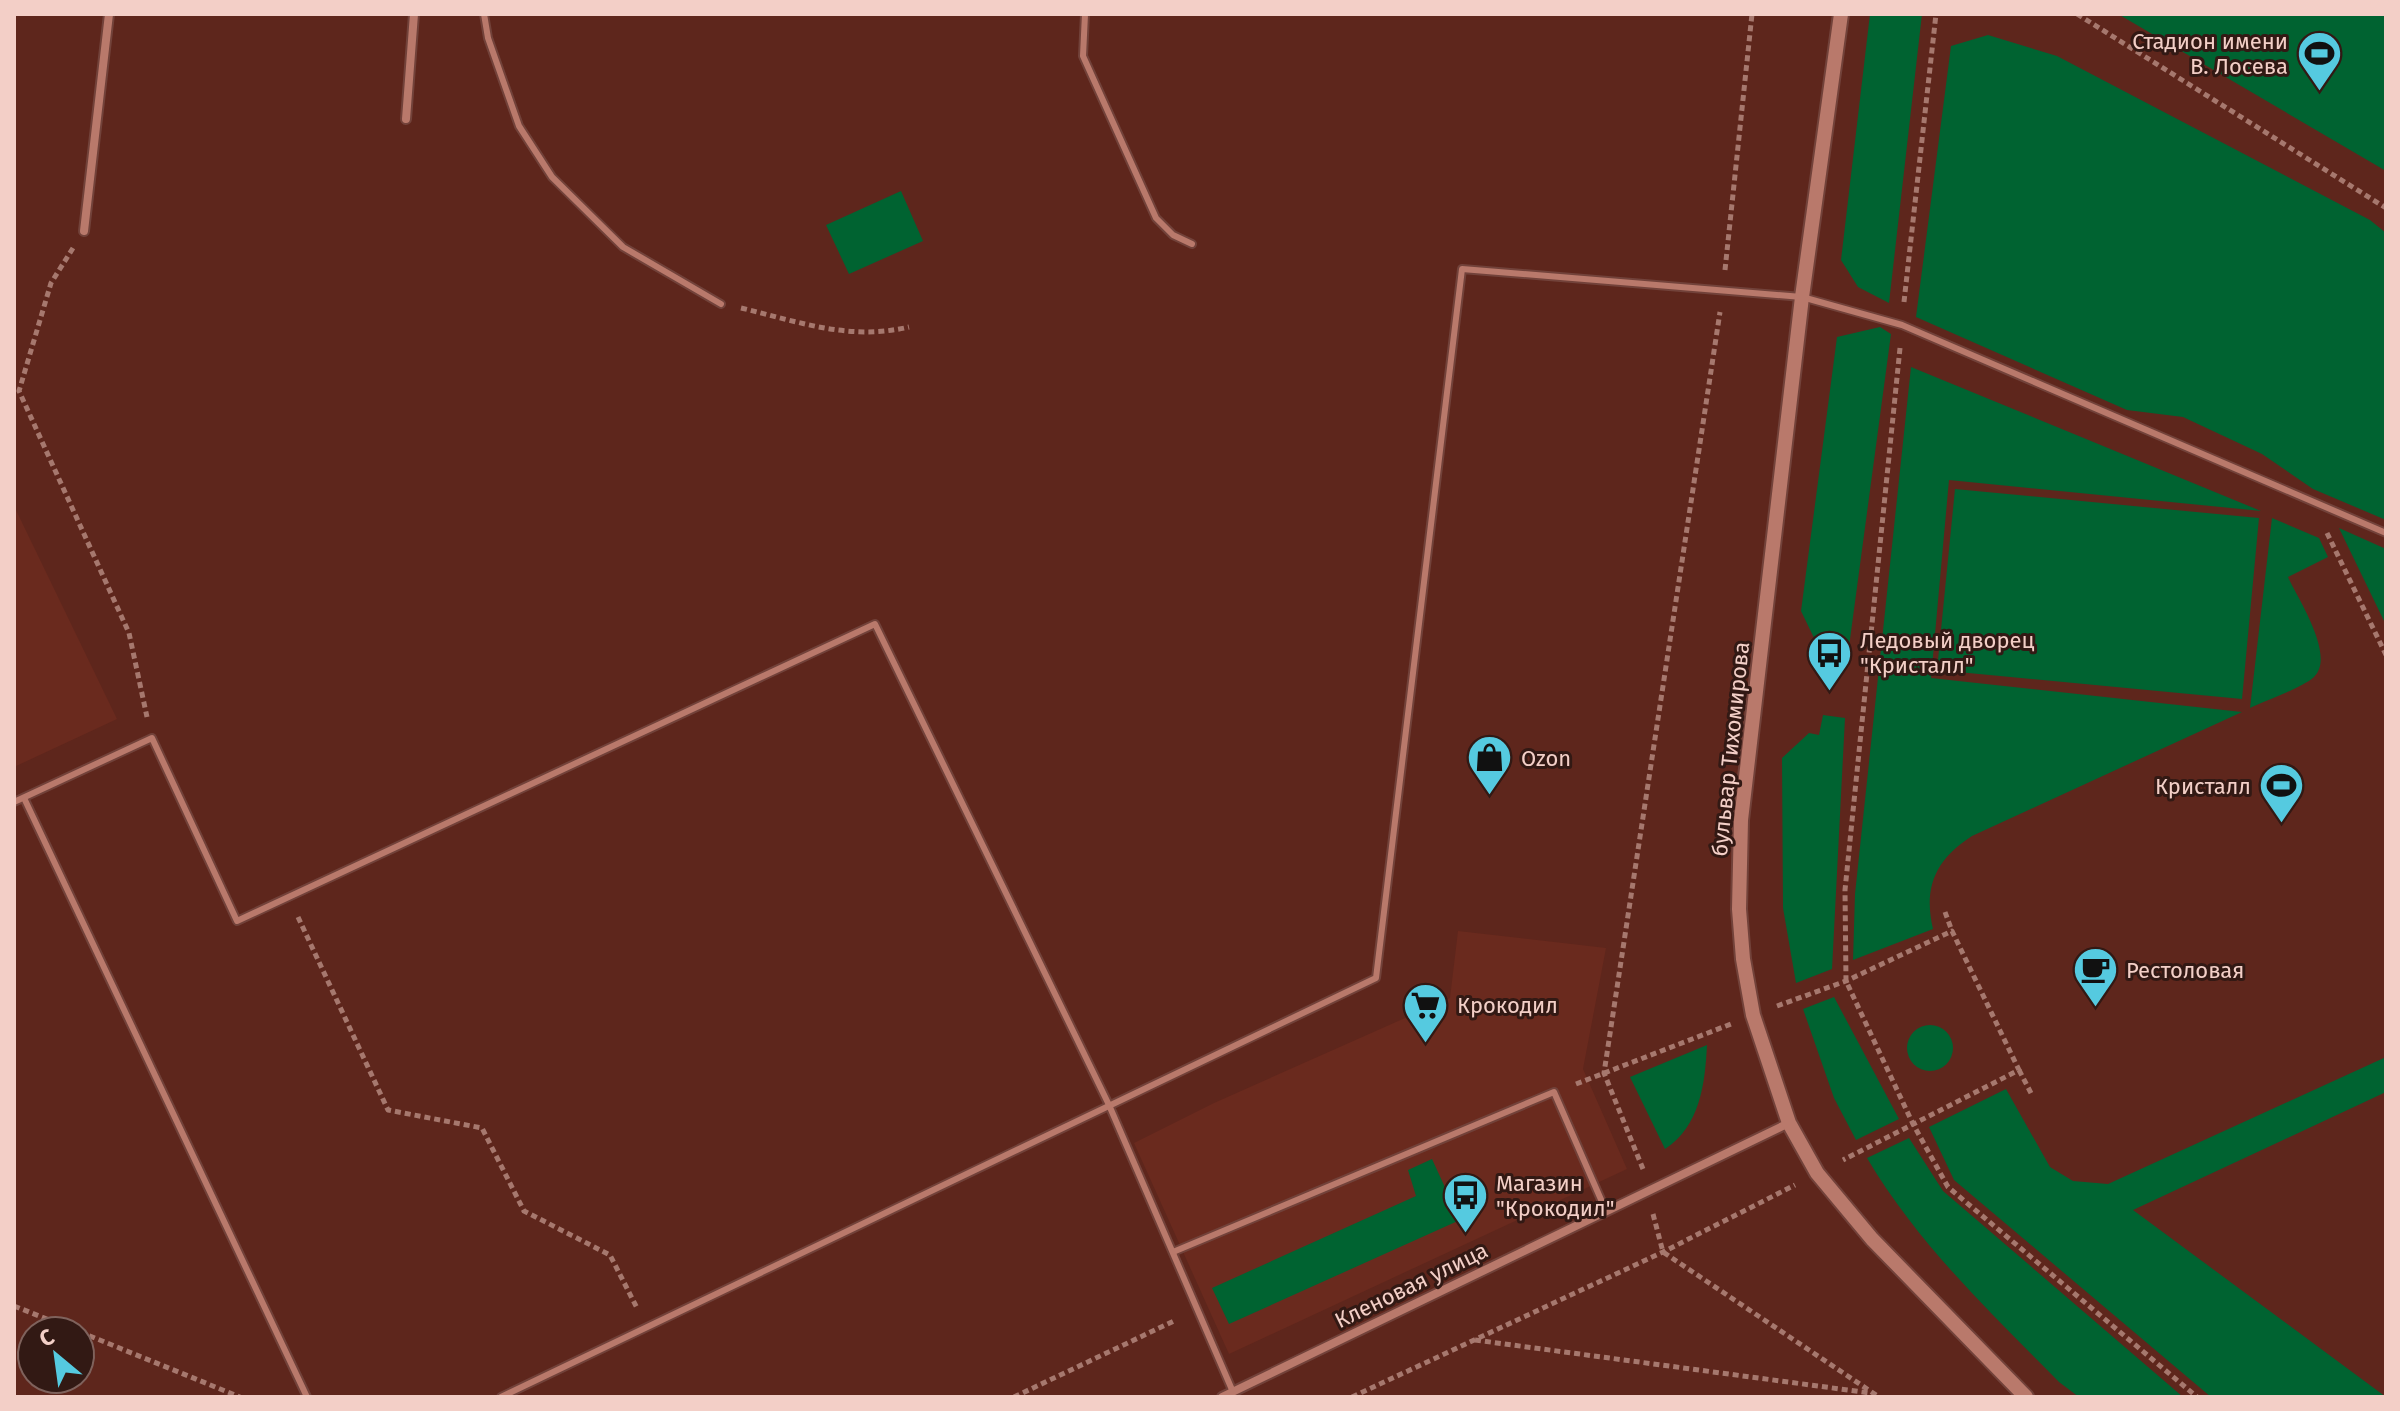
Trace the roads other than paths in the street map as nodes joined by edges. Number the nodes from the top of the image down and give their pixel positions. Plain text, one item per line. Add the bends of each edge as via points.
1 (109, 14) edge
2 (414, 14) edge
3 (484, 14) edge
4 (1085, 14) edge
5 (1841, 14) edge
6 (406, 119) dead end
7 (84, 231) road end
8 (1192, 244) dead end
9 (1802, 297) junction
10 (721, 304) road end
11 (2386, 533) edge
12 (24, 798) junction
13 (14, 802) edge
14 (1109, 1105) junction
15 (1789, 1123) junction
16 (1606, 1211) junction
17 (1173, 1252) junction
18 (1233, 1392) junction
19 (307, 1397) edge
20 (501, 1397) edge
21 (1222, 1397) edge
22 (2026, 1397) edge

1 - 7 street
2 - 6 street
3 - 10 lane via 519,126 552,177 623,247
4 - 8 lane via 1083,56 1156,218 1162,228
5 - 9 street, бульвар Тихомирова
9 - 11 lane via 1902,325
9 - 14 lane via 1462,269 1376,978
9 - 15 street, бульвар Тихомирова via 1741,820 1739,909 1753,1015
12 - 13 lane
12 - 14 lane via 152,738 237,921 875,624
12 - 19 lane
14 - 17 lane
14 - 20 lane
15 - 16 street, Кленовая улица
15 - 22 street, бульвар Тихомирова via 1817,1173 1872,1239
16 - 17 lane via 1554,1092
16 - 18 street, Кленовая улица
17 - 18 lane
18 - 21 street, Кленовая улица

